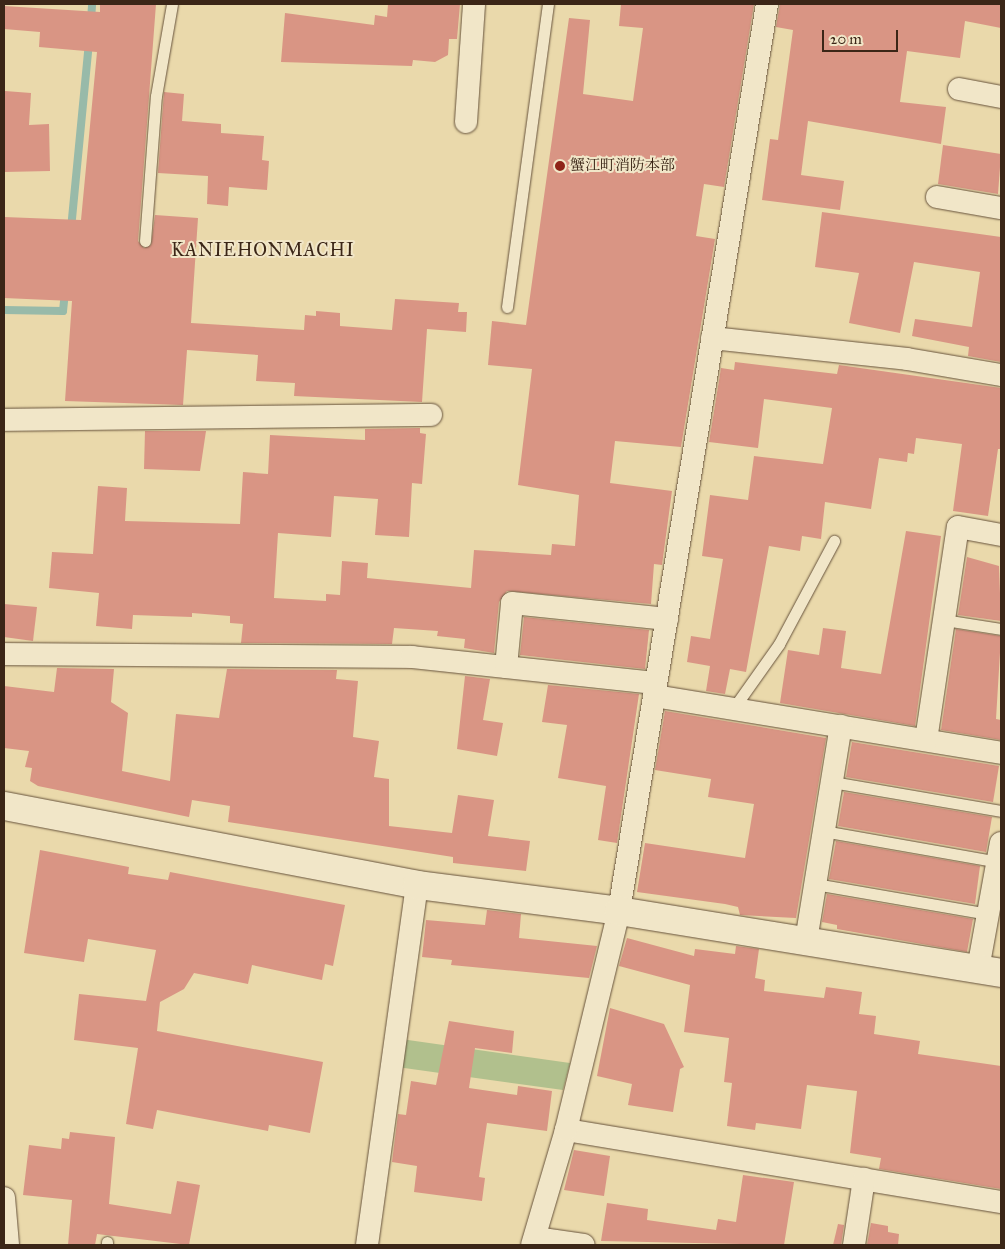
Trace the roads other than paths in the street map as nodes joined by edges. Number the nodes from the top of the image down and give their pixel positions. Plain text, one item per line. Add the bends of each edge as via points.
1 (172, 4) edge
2 (474, 4) edge
3 (548, 4) edge
4 (767, 4) edge
5 (959, 89) dead end
6 (1001, 97) edge
7 (466, 122) dead end
8 (937, 197) dead end
9 (1001, 208) edge
10 (145, 241) dead end
11 (507, 307) dead end
12 (712, 338) junction
13 (1001, 375) edge
14 (431, 415) dead end
15 (4, 420) edge
16 (1001, 535) edge
17 (834, 541) dead end
18 (666, 619) junction
19 (944, 620) junction
20 (1001, 629) edge
21 (4, 654) edge
22 (506, 667) junction
23 (655, 689) junction
24 (733, 709) junction
25 (841, 726) junction
26 (926, 740) junction
27 (1001, 753) edge
28 (832, 782) junction
29 (4, 806) edge
30 (1001, 811) edge
31 (824, 831) junction
32 (999, 852) edge
33 (815, 884) junction
34 (417, 885) junction
35 (619, 912) junction
36 (988, 914) junction
37 (806, 942) junction
38 (990, 971) edge
39 (566, 1130) junction
40 (864, 1179) junction
41 (4, 1198) edge
42 (1001, 1202) edge
43 (534, 1241) edge
44 (8, 1245) edge
45 (367, 1245) edge
46 (584, 1245) edge
47 (854, 1245) edge

1 - 10 lane via 156,96
2 - 7 street
3 - 11 lane
4 - 12 street
5 - 6 street
8 - 9 street
12 - 13 street via 907,359
12 - 18 street
14 - 15 street
16 - 19 street via 958,528
17 - 24 lane via 779,644
18 - 22 street via 512,603
18 - 23 street
19 - 20 lane
19 - 26 street
21 - 22 street via 412,657
22 - 23 street
23 - 24 street
23 - 35 street
24 - 25 street
25 - 26 street
25 - 28 street
26 - 27 street
28 - 30 lane
28 - 31 street
29 - 34 street
31 - 32 lane
31 - 33 street
32 - 36 street
33 - 36 lane
33 - 37 street
34 - 35 street
34 - 45 street
35 - 37 street
35 - 39 street
36 - 38 street
37 - 38 street
39 - 40 street
39 - 43 street
40 - 42 street
40 - 47 street
41 - 44 street
43 - 46 street

